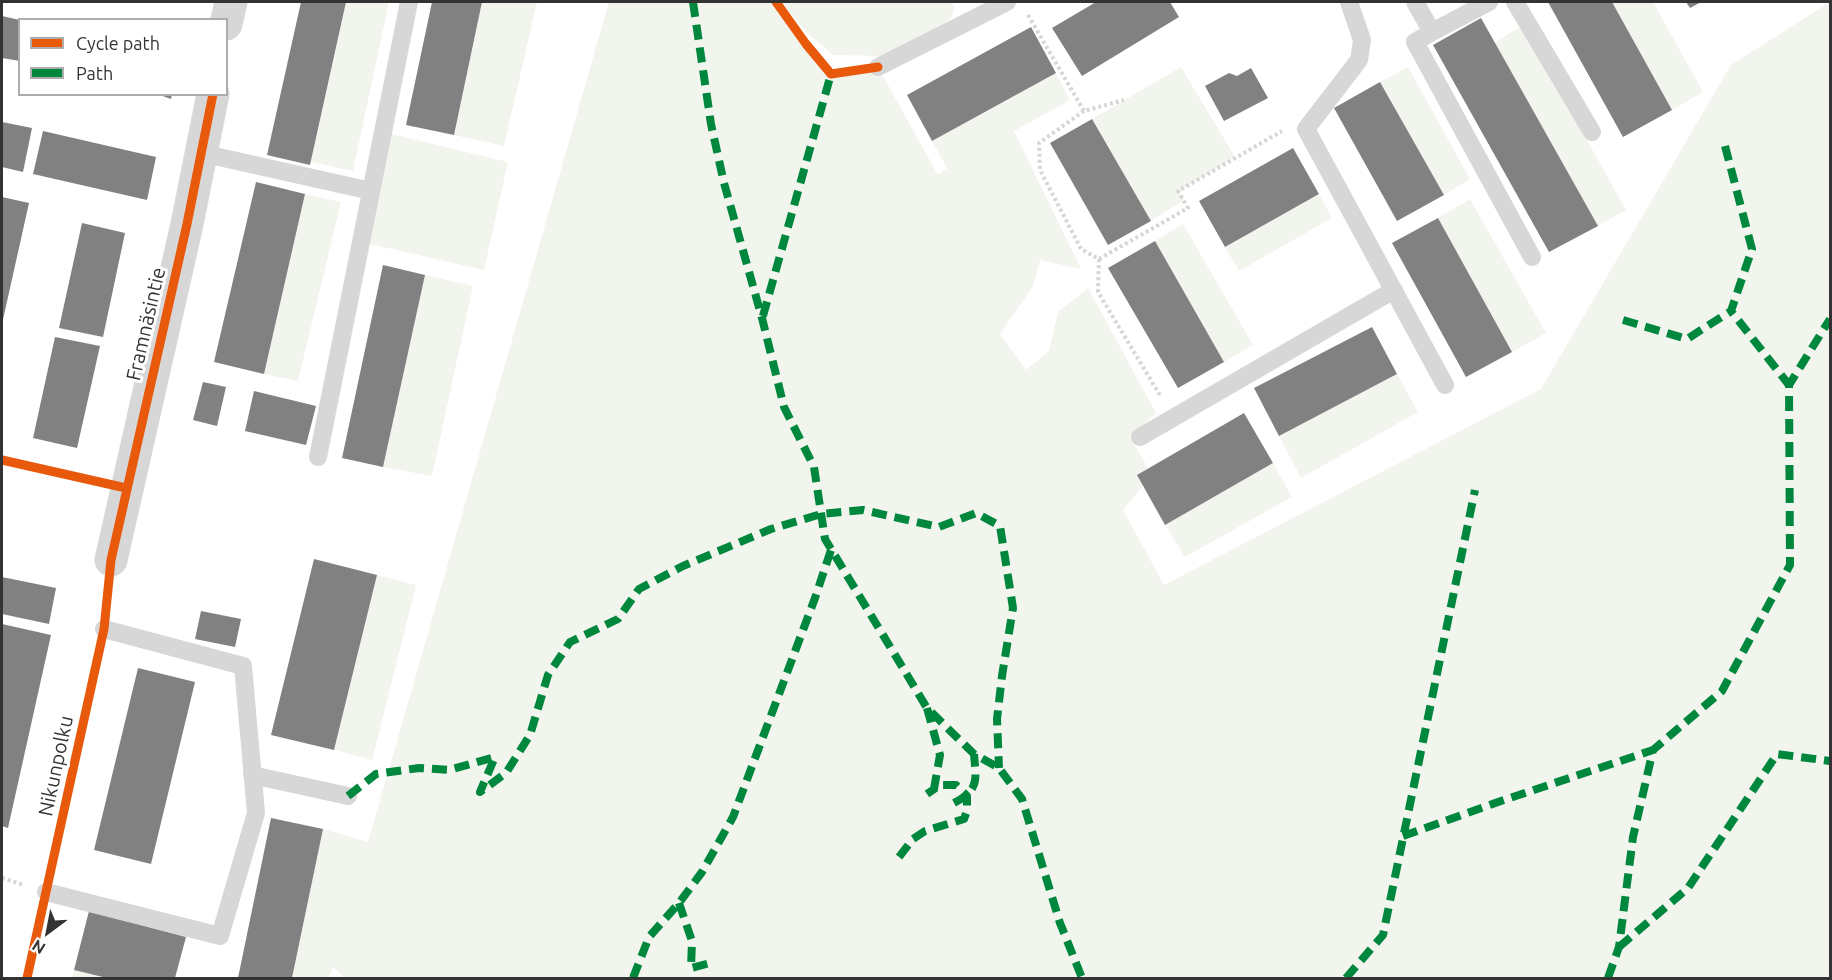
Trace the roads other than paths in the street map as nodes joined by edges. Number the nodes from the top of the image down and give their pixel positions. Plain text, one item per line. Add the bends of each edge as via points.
1 (231, 2) edge
2 (409, 2) edge
3 (1007, 2) edge
4 (1349, 2) edge
5 (1415, 2) edge
6 (1489, 2) edge
7 (1515, 2) edge
8 (227, 18) edge
9 (1432, 32) junction
10 (878, 67) dead end
11 (213, 96) edge
12 (1592, 132) dead end
13 (201, 153) junction
14 (371, 191) junction
15 (1532, 257) dead end
16 (1394, 290) junction
17 (1445, 385) dead end
18 (1140, 437) dead end
19 (318, 457) dead end
20 (111, 560) dead end
21 (104, 629) dead end
22 (252, 775) junction
23 (348, 796) dead end
24 (46, 892) dead end

1 - 8 street
2 - 14 lane
3 - 10 lane
4 - 16 lane via 1362,40 1359,60 1306,129
5 - 9 lane
6 - 9 lane
7 - 12 lane
9 - 15 lane via 1414,42
11 - 13 street, Framnäsintie
13 - 14 lane
13 - 20 street, Framnäsintie
14 - 19 lane
16 - 17 lane
16 - 18 lane
21 - 22 lane via 243,666
22 - 23 lane
22 - 24 lane via 256,813 220,936

